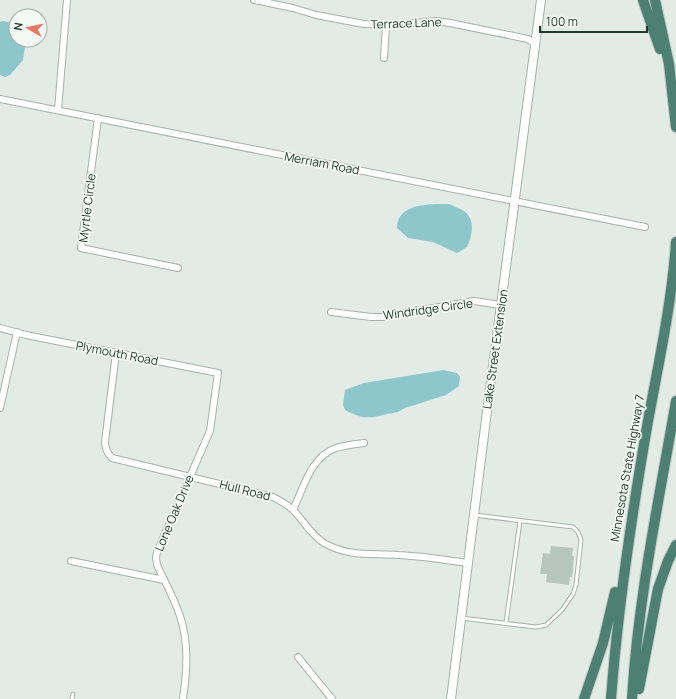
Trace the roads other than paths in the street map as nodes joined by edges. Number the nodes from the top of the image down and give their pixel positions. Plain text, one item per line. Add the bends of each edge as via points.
1 (67, 0) edge
2 (254, 0) edge
3 (542, 0) edge
4 (643, 0) edge
5 (655, 0) edge
6 (386, 25) junction
7 (535, 44) junction
8 (384, 58) dead end
9 (0, 99) edge
10 (674, 108) junction
11 (58, 110) junction
12 (98, 118) junction
13 (676, 127) edge
14 (515, 200) junction
15 (645, 227) dead end
16 (676, 242) edge
17 (178, 268) dead end
18 (501, 305) junction
19 (331, 312) dead end
20 (0, 328) edge
21 (17, 332) junction
22 (116, 353) junction
23 (218, 373) joint
24 (676, 401) edge
25 (0, 408) edge
26 (364, 443) dead end
27 (190, 477) junction
28 (636, 494) junction
29 (294, 510) junction
30 (474, 515) junction
31 (520, 521) junction
32 (676, 545) edge
33 (71, 561) dead end
34 (468, 563) junction
35 (164, 580) junction
36 (461, 618) junction
37 (506, 623) junction
38 (298, 657) dead end
39 (73, 694) dead end
40 (72, 699) edge
41 (183, 699) edge
42 (332, 699) edge
43 (451, 699) edge
44 (584, 699) edge
45 (611, 699) edge
46 (632, 699) edge
47 (638, 699) edge

1 - 11 street
2 - 6 street, Terrace Lane via 316,15 364,24
3 - 7 street, Lake Street Extension
4 - 10 highway via 660,46
5 - 10 highway via 666,50
6 - 7 street, Terrace Lane via 436,21 528,39
6 - 8 street
7 - 14 street, Lake Street Extension
9 - 11 street, Merriam Road
10 - 13 highway
11 - 12 street, Merriam Road
12 - 14 street, Merriam Road
12 - 17 street, Myrtle Circle via 81,248
14 - 15 street, Merriam Road
14 - 18 street, Lake Street Extension
16 - 28 highway, Minnesota State Highway 7
18 - 19 street, Windridge Circle via 474,301 382,317
18 - 30 street, Lake Street Extension
20 - 21 street, Plymouth Road
21 - 22 street, Plymouth Road
21 - 25 street
22 - 23 street, Plymouth Road
22 - 27 street, Hull Road via 105,442 108,454 118,460
23 - 27 street, Lone Oak Drive via 210,431
24 - 46 highway via 645,575
26 - 29 street via 335,448 317,461
27 - 29 street, Hull Road via 273,497
27 - 35 street, Lone Oak Drive via 157,552 157,565
28 - 44 highway via 603,643
28 - 45 highway, Minnesota State Highway 7 via 620,602
29 - 34 street, Hull Road via 312,533 336,549 365,555 399,555
30 - 31 lane
30 - 34 street, Lake Street Extension
31 - 37 lane
31 - 37 lane via 573,527 578,532 581,540 576,585 562,610 546,625 536,627
32 - 47 highway via 663,574 654,606
33 - 35 street
34 - 36 street, Lake Street Extension
35 - 41 street, Lone Oak Drive via 180,616 187,652
36 - 37 lane
36 - 43 street, Lake Street Extension
38 - 42 street
39 - 40 lane

